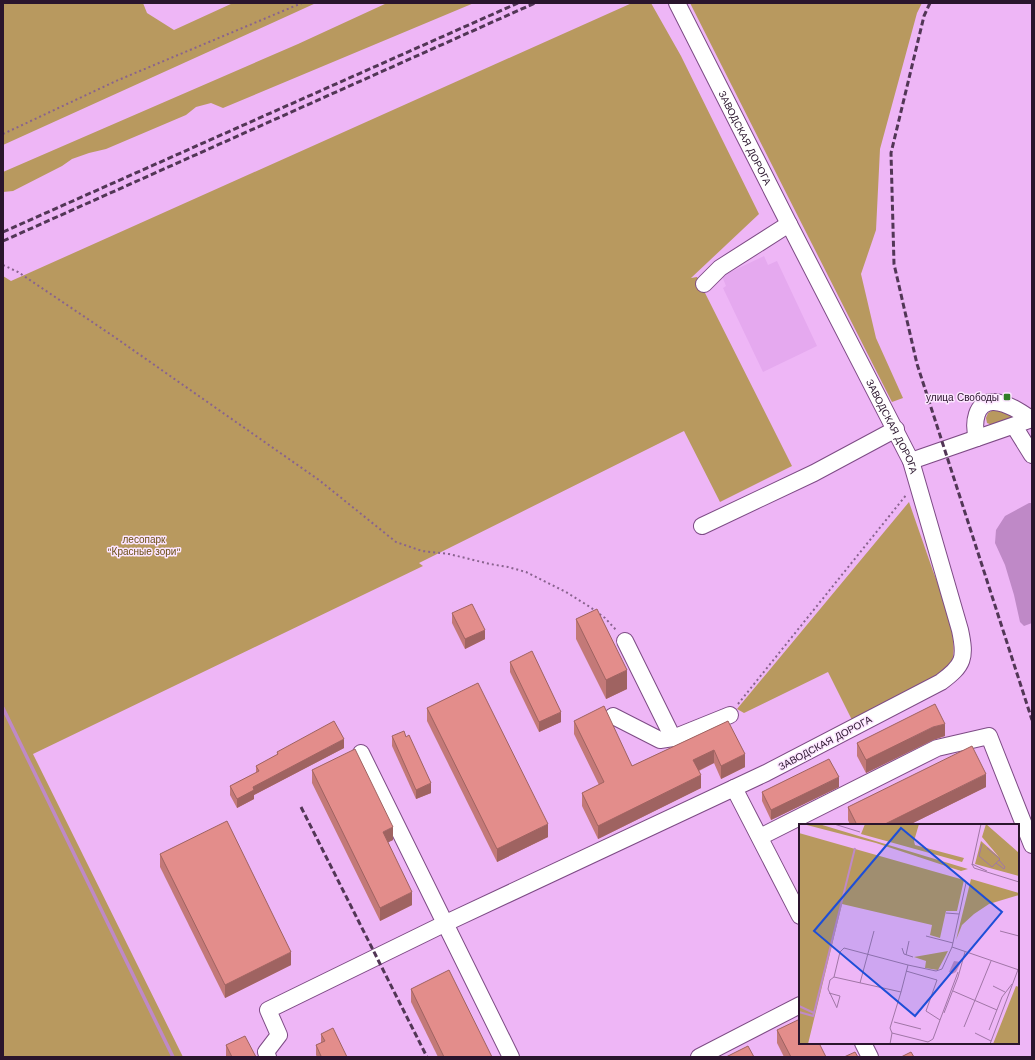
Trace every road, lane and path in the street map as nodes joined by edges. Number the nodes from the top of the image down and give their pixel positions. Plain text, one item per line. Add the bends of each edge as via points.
1 (302, 3) edge
2 (677, 3) edge
3 (3, 134) edge
4 (789, 224) junction
5 (3, 265) edge
6 (704, 284) dead end
7 (1032, 419) edge
8 (1014, 426) junction
9 (896, 429) junction
10 (977, 438) junction
11 (1032, 455) edge
12 (911, 461) junction
13 (917, 480) junction
14 (702, 526) dead end
15 (625, 641) joint
16 (730, 714) joint
17 (613, 716) dead end
18 (672, 738) junction
19 (361, 753) dead end
20 (734, 788) junction
21 (760, 837) junction
22 (1032, 845) edge
23 (799, 914) edge
24 (446, 923) junction
25 (799, 1007) edge
26 (864, 1044) edge
27 (268, 1057) edge
28 (511, 1057) edge
29 (700, 1057) edge
30 (870, 1057) edge

1 - 3 path via 116,81
2 - 4 street, ЗАВОДСКАЯ ДОРОГА
4 - 6 street via 720,268
4 - 9 street, ЗАВОДСКАЯ ДОРОГА
5 - 15 path via 18,272 113,336 319,480 396,542 422,551 449,554 526,572 590,607 605,618
7 - 8 street
7 - 10 street via 1004,404 993,402 984,405 975,420
8 - 10 street
8 - 11 street
9 - 12 street, ЗАВОДСКАЯ ДОРОГА
9 - 14 street via 814,473
10 - 12 street
12 - 13 street, ЗАВОДСКАЯ ДОРОГА
13 - 16 path
13 - 20 street, ЗАВОДСКАЯ ДОРОГА via 963,643 962,658 955,672 941,682 766,774
15 - 18 street
16 - 18 street
17 - 18 street via 660,740
19 - 24 street
20 - 21 street
20 - 24 street, ЗАВОДСКАЯ ДОРОГА
21 - 22 street via 937,748 989,736
21 - 23 street
24 - 27 street, ЗАВОДСКАЯ ДОРОГА via 268,1010 279,1035 266,1052
24 - 28 street
25 - 29 street
26 - 30 street

